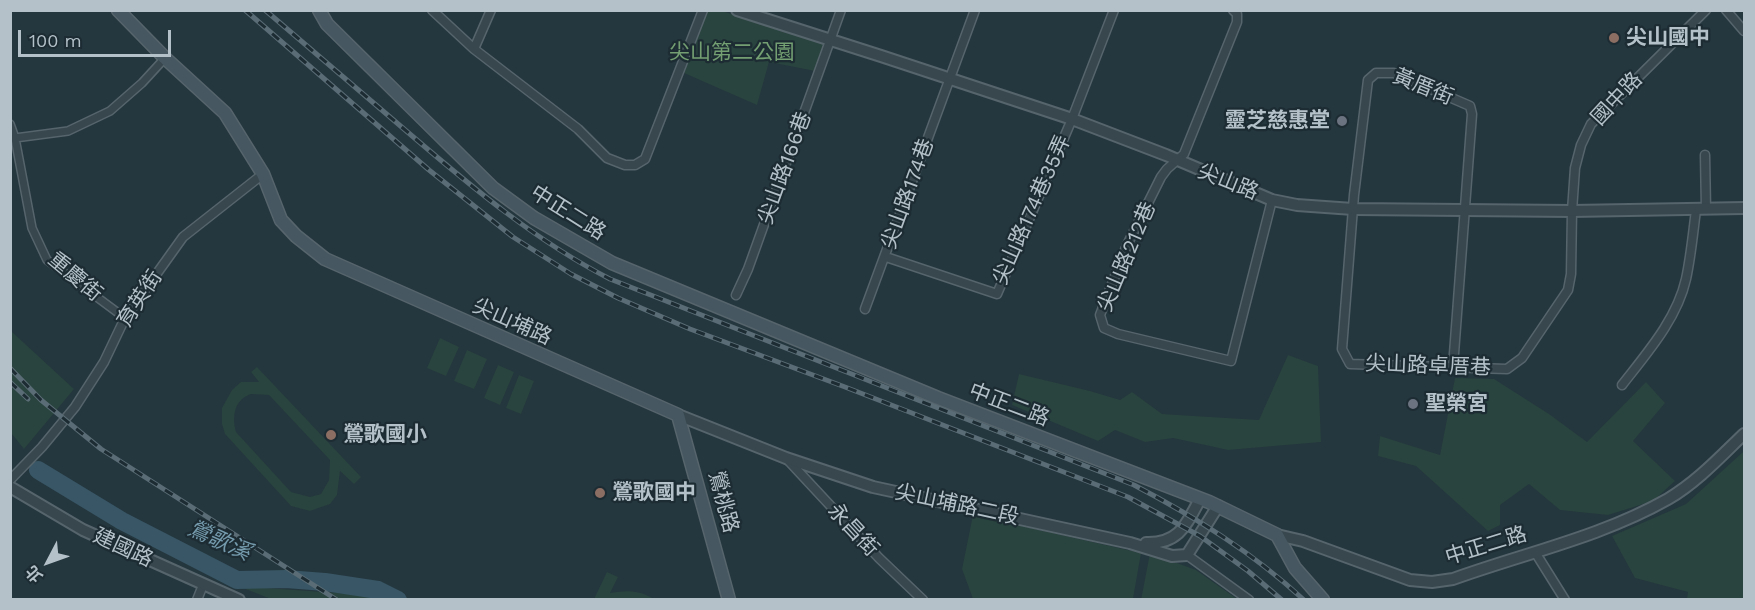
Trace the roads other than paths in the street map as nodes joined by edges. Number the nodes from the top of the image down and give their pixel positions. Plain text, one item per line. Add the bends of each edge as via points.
1 (118, 10) edge
2 (319, 10) edge
3 (432, 10) edge
4 (491, 10) edge
5 (703, 10) edge
6 (737, 10) edge
7 (842, 10) edge
8 (975, 10) edge
9 (1114, 10) edge
10 (1706, 10) edge
11 (1726, 10) edge
12 (1235, 12) edge
13 (1744, 31) edge
14 (832, 39) junction
15 (474, 49) junction
16 (165, 58) junction
17 (950, 78) junction
18 (1072, 120) junction
19 (10, 124) edge
20 (15, 138) junction
21 (1705, 155) dead end
22 (1176, 160) junction
23 (263, 174) junction
24 (1272, 200) junction
25 (1744, 208) edge
26 (1353, 209) junction
27 (1701, 209) junction
28 (1464, 210) junction
29 (1572, 211) junction
30 (885, 256) junction
31 (736, 296) dead end
32 (865, 309) dead end
33 (124, 318) junction
34 (1453, 367) junction
35 (1622, 385) dead end
36 (678, 415) junction
37 (1744, 434) edge
38 (786, 458) junction
39 (10, 480) edge
40 (10, 487) edge
41 (1200, 499) junction
42 (1218, 506) junction
43 (1277, 535) junction
44 (1130, 543) junction
45 (1535, 552) junction
46 (1187, 555) junction
47 (203, 585) junction
48 (197, 600) edge
49 (239, 600) edge
50 (729, 600) edge
51 (923, 600) edge
52 (1249, 600) edge
53 (1323, 600) edge
54 (1565, 600) edge

1 - 16 main road, 尖山埔路
2 - 41 main road, 中正二路 via 327,24 493,188 534,218 612,263 938,398
3 - 15 street
4 - 15 street
5 - 15 street via 645,159 634,165 607,159 578,129
6 - 14 street, 尖山路
7 - 14 street, 尖山路166巷
8 - 17 street, 尖山路174巷
9 - 18 street
10 - 29 street, 國中路 via 1591,124 1575,168
11 - 13 street
12 - 22 street, 尖山路212巷 via 1237,22 1221,65 1184,154
14 - 17 street, 尖山路
14 - 31 street, 尖山路166巷
16 - 20 street via 110,111 68,131
16 - 23 main road, 尖山埔路 via 225,113
17 - 18 street, 尖山路
17 - 30 street, 尖山路174巷
18 - 22 street, 尖山路
18 - 30 street, 尖山路174巷35弄 via 997,294
19 - 20 street, 重慶街
20 - 33 street, 重慶街 via 32,228 47,260
21 - 27 street
22 - 24 street, 尖山路
22 - 24 street, 尖山路212巷 via 1161,177 1127,245 1100,315 1104,328 1118,334 1231,361
23 - 33 street, 育英街 via 183,237
23 - 36 main road, 尖山埔路 via 280,220 325,259
24 - 26 street, 尖山路
25 - 27 street, 尖山路
26 - 28 street, 尖山路
26 - 28 street, 黃厝街 via 1368,80 1385,72 1470,106
26 - 34 street, 尖山路卓厝巷 via 1342,350 1350,364
27 - 29 street, 尖山路
27 - 35 street via 1686,280 1674,312
28 - 29 street, 尖山路
28 - 34 street
29 - 34 street, 尖山路卓厝巷 via 1568,290 1522,358 1507,369
30 - 32 street, 尖山路174巷
33 - 39 street, 育英街 via 104,362 75,407
36 - 38 street, 尖山埔路
36 - 50 main road, 鶯桃路
37 - 45 street, 中正二路 via 1667,499 1610,527
38 - 44 street, 尖山埔路二段 via 873,487
38 - 51 street, 永昌街
40 - 47 street, 建國路 via 83,530
41 - 42 main road, 中正二路
41 - 44 street via 1174,537 1161,544
42 - 43 main road, 中正二路
42 - 46 street
43 - 45 street, 中正二路 via 1410,580 1432,582 1454,579
43 - 53 main road via 1295,568
44 - 46 street via 1172,556
45 - 54 street
46 - 52 street
47 - 48 street
47 - 49 street, 建國路

